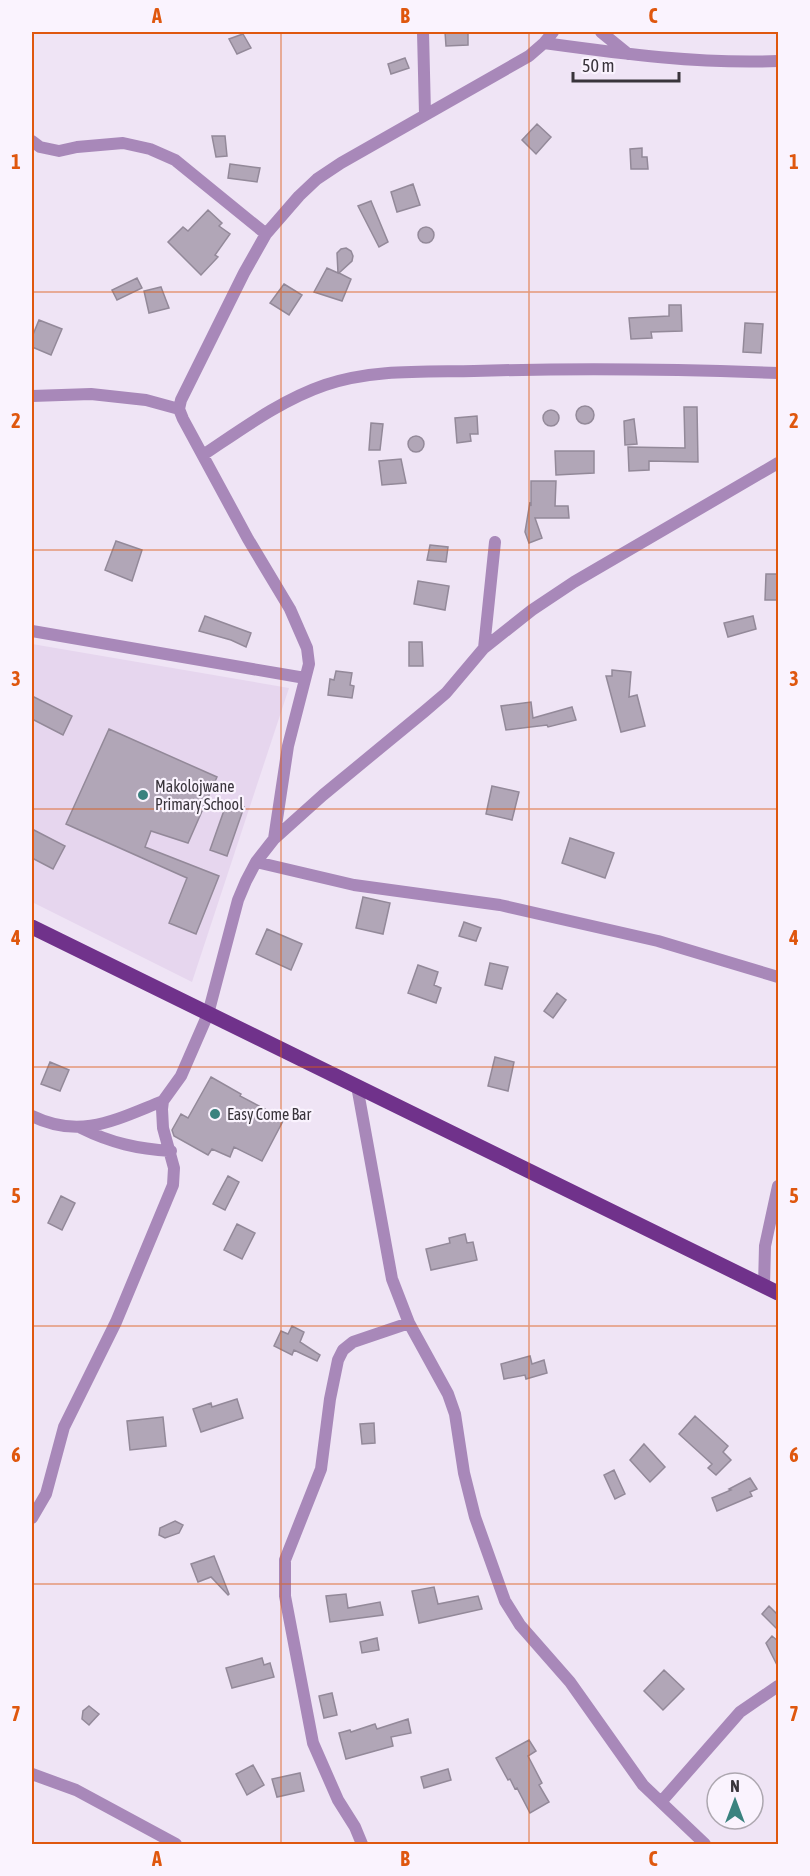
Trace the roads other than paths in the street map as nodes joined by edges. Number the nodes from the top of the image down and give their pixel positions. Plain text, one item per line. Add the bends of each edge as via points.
1 (423, 32) edge
2 (553, 32) edge
3 (601, 32) edge
4 (544, 43) junction
5 (629, 55) junction
6 (778, 61) edge
7 (425, 114) junction
8 (32, 141) edge
9 (266, 234) junction
10 (778, 373) edge
11 (32, 396) edge
12 (179, 409) junction
13 (203, 455) junction
14 (778, 463) edge
15 (495, 542) dead end
16 (32, 632) edge
17 (484, 648) junction
18 (305, 678) junction
19 (274, 838) junction
20 (256, 862) junction
21 (32, 927) edge
22 (778, 977) edge
23 (208, 1014) junction
24 (357, 1086) junction
25 (163, 1101) junction
26 (32, 1116) edge
27 (81, 1128) junction
28 (171, 1151) junction
29 (778, 1186) edge
30 (764, 1286) junction
31 (778, 1293) edge
32 (409, 1323) junction
33 (32, 1518) edge
34 (778, 1686) edge
35 (32, 1774) edge
36 (661, 1802) junction
37 (176, 1845) edge
38 (362, 1845) edge
39 (705, 1845) edge

1 - 7 street
2 - 4 street
3 - 5 street
4 - 5 street
4 - 7 street via 498,75
5 - 6 street via 726,63
7 - 9 street via 317,179
8 - 9 street via 59,151 123,143 150,148 175,160
9 - 12 street via 180,400
10 - 13 street via 548,369 354,376 289,400
11 - 12 street via 91,394 146,399
12 - 13 street
13 - 18 street via 290,609 307,648 309,664
14 - 17 street via 574,582
15 - 17 street
16 - 18 street
17 - 19 street via 439,699
18 - 19 street via 288,746
19 - 20 street
20 - 22 street via 354,885 501,905 658,941
20 - 23 street via 238,900
21 - 23 main road
23 - 24 main road
23 - 25 street via 181,1076
24 - 30 main road
24 - 32 street via 392,1279
25 - 27 street
25 - 28 street via 163,1128
26 - 27 street
27 - 28 street via 119,1144
28 - 33 street via 173,1185 116,1322 64,1427 46,1494
29 - 30 street via 765,1246
30 - 31 main road
32 - 36 street via 455,1414 475,1517 505,1601 520,1625 570,1682 643,1785
32 - 38 street via 352,1342 343,1350 330,1399 321,1469 285,1560 285,1596 313,1743
34 - 36 street via 740,1712
35 - 37 street via 76,1790
36 - 39 street

